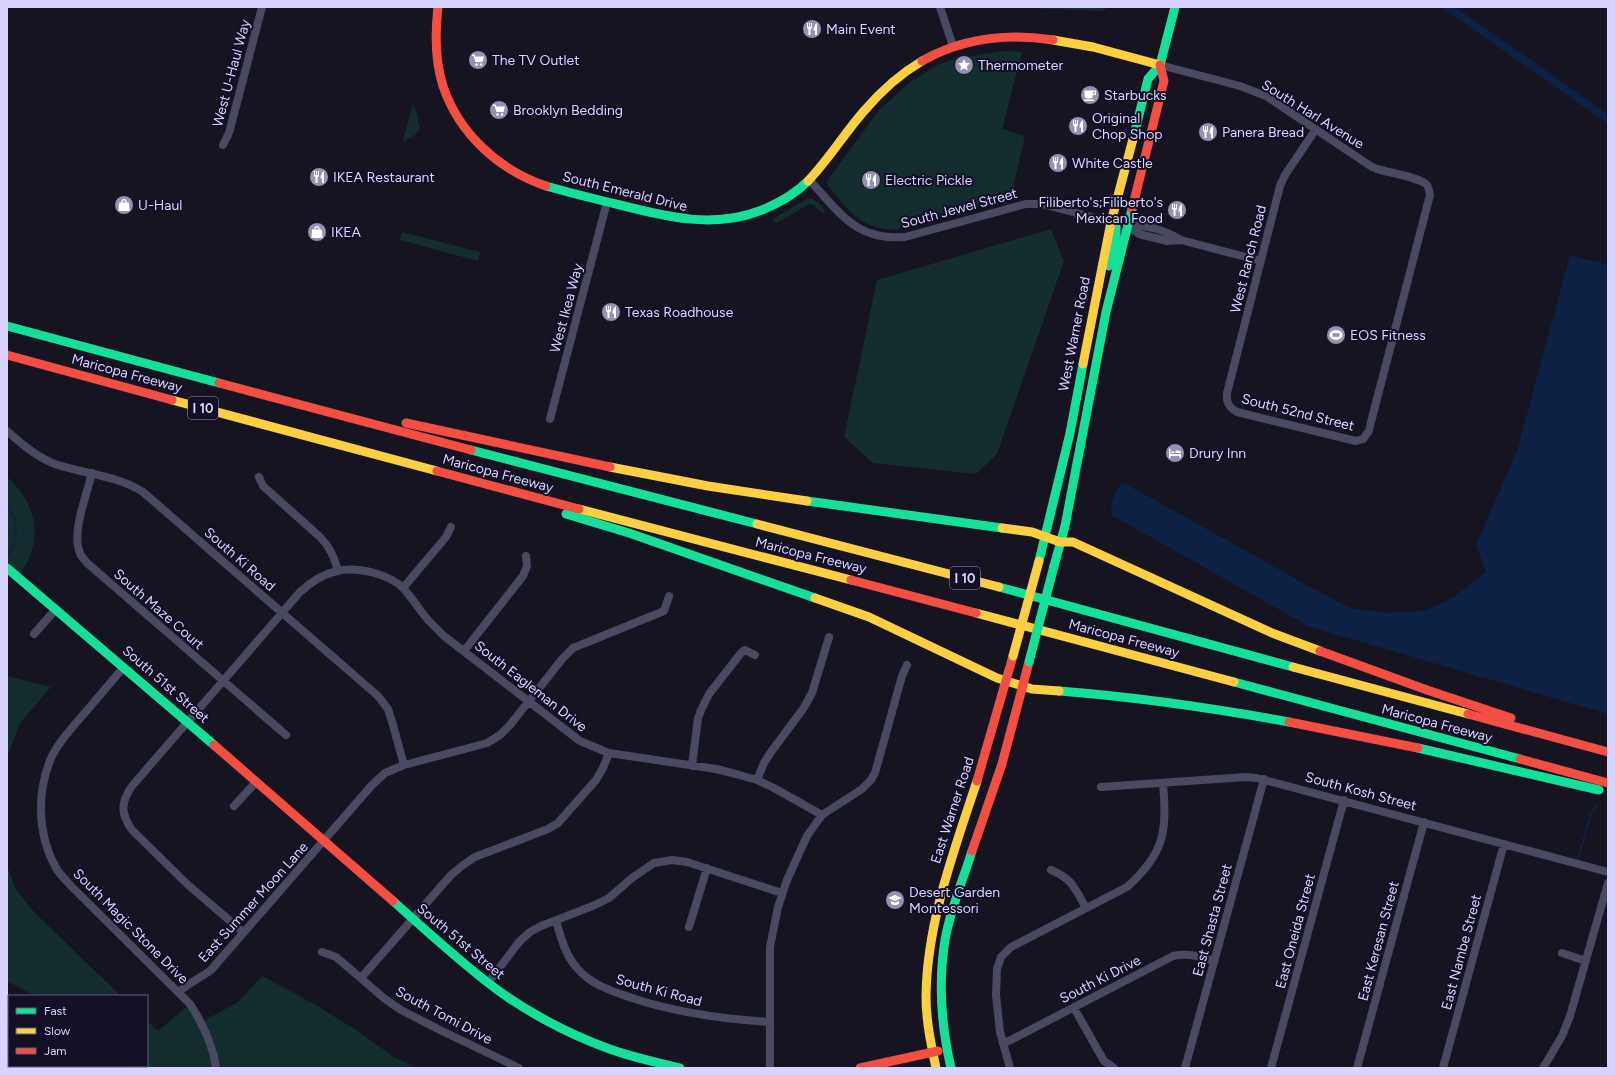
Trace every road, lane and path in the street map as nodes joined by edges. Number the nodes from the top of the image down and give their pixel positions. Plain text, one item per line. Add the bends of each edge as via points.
1 (262, 7) edge
2 (438, 7) edge
3 (940, 7) edge
4 (1175, 7) edge
5 (953, 46) junction
6 (1160, 65) junction
7 (1316, 129) junction
8 (223, 145) dead end
9 (809, 180) junction
10 (607, 202) junction
11 (1111, 222) junction
12 (1127, 226) junction
13 (1261, 261) junction
14 (7, 320) edge
15 (7, 326) edge
16 (1103, 328) junction
17 (31, 332) junction
18 (7, 355) edge
19 (1227, 404) joint
20 (321, 411) junction
21 (550, 419) dead end
22 (7, 431) edge
23 (1363, 439) joint
24 (399, 460) junction
25 (92, 473) junction
26 (259, 477) dead end
27 (451, 527) dead end
28 (1044, 538) junction
29 (1060, 542) junction
30 (526, 556) dead end
31 (7, 568) edge
32 (338, 570) junction
33 (404, 588) junction
34 (669, 596) dead end
35 (56, 609) junction
36 (1026, 611) joint
37 (282, 613) junction
38 (34, 634) dead end
39 (829, 637) dead end
40 (464, 651) junction
41 (755, 655) dead end
42 (907, 665) dead end
43 (124, 668) junction
44 (223, 681) junction
45 (1006, 681) junction
46 (1023, 687) junction
47 (528, 702) junction
48 (188, 722) junction
49 (286, 735) dead end
50 (1608, 744) edge
51 (1608, 752) edge
52 (609, 753) junction
53 (404, 765) junction
54 (692, 766) junction
55 (1264, 779) junction
56 (758, 780) junction
57 (256, 782) junction
58 (1164, 783) junction
59 (1608, 783) edge
60 (1101, 787) dead end
61 (1608, 793) edge
62 (1344, 800) junction
63 (234, 806) dead end
64 (822, 814) junction
65 (1424, 822) junction
66 (324, 841) junction
67 (1504, 844) junction
68 (707, 868) junction
69 (1052, 870) dead end
70 (1608, 872) edge
71 (1608, 883) edge
72 (782, 892) junction
73 (1086, 908) junction
74 (413, 919) junction
75 (556, 921) junction
76 (934, 922) junction
77 (949, 925) junction
78 (689, 927) dead end
79 (244, 932) junction
80 (322, 952) dead end
81 (1562, 953) dead end
82 (1214, 960) junction
83 (1586, 961) junction
84 (362, 978) junction
85 (488, 983) junction
86 (179, 992) junction
87 (1074, 1008) junction
88 (770, 1022) junction
89 (1003, 1044) junction
90 (946, 1049) junction
91 (932, 1052) junction
92 (216, 1068) edge
93 (519, 1068) edge
94 (680, 1068) edge
95 (770, 1068) edge
96 (860, 1068) edge
97 (936, 1068) edge
98 (951, 1068) edge
99 (1010, 1068) edge
100 (1114, 1068) edge
101 (1185, 1068) edge
102 (1271, 1068) edge
103 (1357, 1068) edge
104 (1443, 1068) edge
105 (1543, 1068) edge

1 - 8 street, West U-Haul Way via 229,133
2 - 10 main road, South Emerald Drive via 437,53 443,85 458,116 481,147 500,164 523,177 546,186
3 - 5 street
4 - 6 main road, West Warner Road
5 - 6 main road, South Emerald Drive via 1002,37 1036,37 1071,42
5 - 9 main road, South Emerald Drive via 912,67 887,86 869,104 828,161
6 - 7 street, South Harl Avenue via 1258,92
6 - 11 main road, West Warner Road via 1148,79
6 - 12 main road, West Warner Road via 1164,81
7 - 13 street, West Ranch Road via 1280,186
7 - 23 street, South Harl Avenue via 1372,167 1427,185 1430,195 1371,422
9 - 10 main road, South Emerald Drive via 797,191 772,206 731,219 679,220
9 - 11 street, South Jewel Street via 849,222 867,233 893,238 905,237 1026,204 1042,204
10 - 21 street, West Ikea Way
11 - 16 main road via 1116,226 1116,235 1099,311 1098,321
11 - 28 main road, West Warner Road via 1070,433
12 - 13 street via 1138,225 1170,233 1181,240
12 - 16 main road, West Warner Road
13 - 19 street, West Ranch Road via 1227,393
14 - 17 main road
15 - 17 main road, Maricopa Freeway / I 10
16 - 29 main road, West Warner Road
17 - 20 main road, Maricopa Freeway / I 10
18 - 24 main road, Maricopa Freeway / I 10
19 - 23 street, South 52nd Street via 1237,412 1348,440
20 - 28 main road via 394,420 568,459 708,486 1032,532
20 - 51 main road, Maricopa Freeway / I 10 via 932,569
22 - 25 street, South Ki Road via 40,457 55,464
24 - 45 main road via 419,474 629,533 869,618
24 - 59 main road, Maricopa Freeway / I 10
25 - 37 street, South Ki Road via 119,480 142,492
25 - 44 street, South Maze Court via 79,525 77,541 80,553 87,563
26 - 32 street via 263,486 328,545
27 - 33 street via 446,537
28 - 29 main road
28 - 36 main road, West Warner Road, bridge
29 - 46 main road, West Warner Road, bridge
29 - 50 main road via 1073,542 1302,645 1473,705
30 - 40 street via 527,566 523,576
31 - 35 main road, South 51st Street
32 - 33 street, South Eagleman Drive via 377,573
32 - 37 street, South Eagleman Drive via 310,583
33 - 40 street, South Eagleman Drive via 444,636
34 - 47 street, East Summer Moon Lane via 664,611 573,648
35 - 38 street
35 - 43 main road, South 51st Street
36 - 45 main road, East Warner Road, bridge
37 - 44 street, South Eagleman Drive
37 - 53 street, South Ki Road via 378,696 388,709
39 - 56 street via 812,693 770,752
40 - 47 street, South Eagleman Drive
41 - 54 street via 745,650 741,653 709,694 698,718
42 - 64 street via 875,773 862,789
43 - 48 main road, South 51st Street
43 - 86 street, South Magic Stone Drive via 64,736 53,754 41,797 42,824 47,847 57,869 72,887
44 - 48 street, South Eagleman Drive
44 - 49 street, South Maze Court
45 - 46 main road
45 - 76 main road, East Warner Road
46 - 61 main road via 1160,701 1288,722 1422,749
46 - 77 main road via 1002,764
47 - 52 street, South Eagleman Drive via 580,742
47 - 53 street, East Summer Moon Lane via 500,735 487,743
48 - 57 main road, South 51st Street
48 - 79 street, South Eagleman Drive via 125,796 123,808 126,821 187,884
52 - 54 street, South Eagleman Drive
52 - 74 street via 596,780 558,823 487,852 463,865 451,875
53 - 66 street, East Summer Moon Lane via 385,773 372,785
54 - 56 street, South Eagleman Drive via 716,769
55 - 58 street, South Kosh Street via 1246,777
55 - 62 street, South Kosh Street
55 - 82 street, East Shasta Street
56 - 64 street, South Eagleman Drive
57 - 63 street
57 - 66 main road, South 51st Street
58 - 60 street, South Kosh Street
58 - 73 street via 1166,816 1163,835 1155,855 1142,873 1127,887
62 - 65 street, South Kosh Street
62 - 102 street, East Oneida Street
64 - 72 street via 798,853
65 - 67 street, South Kosh Street
65 - 103 street, East Keresan Street
66 - 74 main road, South 51st Street
66 - 79 street, East Summer Moon Lane
67 - 70 street, South Kosh Street
67 - 104 street, East Nambe Street
68 - 72 street
68 - 75 street via 672,860 654,863 609,898
68 - 78 street
69 - 73 street via 1071,881
71 - 83 street
72 - 88 street via 770,947
73 - 89 street via 1011,947 1001,957 997,969 996,995
74 - 84 street
74 - 85 main road, South 51st Street
75 - 85 street via 530,932
75 - 88 street, South Ki Road via 566,952 576,968 590,980 609,990 645,1003 698,1015
76 - 77 main road
76 - 91 main road, East Warner Road via 926,978 926,1008
77 - 90 main road via 941,977 941,1006
79 - 86 street, East Summer Moon Lane via 211,970 187,984
80 - 84 street, South Tomi Drive via 336,957
81 - 83 street
82 - 87 street, South Ki Drive via 1196,955 1173,956
82 - 101 street, East Shasta Street
83 - 105 street via 1562,1036
84 - 93 street, South Tomi Drive via 401,1010
85 - 94 main road, South 51st Street via 560,1027 607,1048
86 - 92 street, South Magic Stone Drive via 202,1023 209,1038
87 - 89 street, South Ki Drive
87 - 100 street via 1104,1061
88 - 95 street
89 - 99 street
90 - 91 main road
90 - 98 main road
91 - 96 main road
91 - 97 main road, East Warner Road

